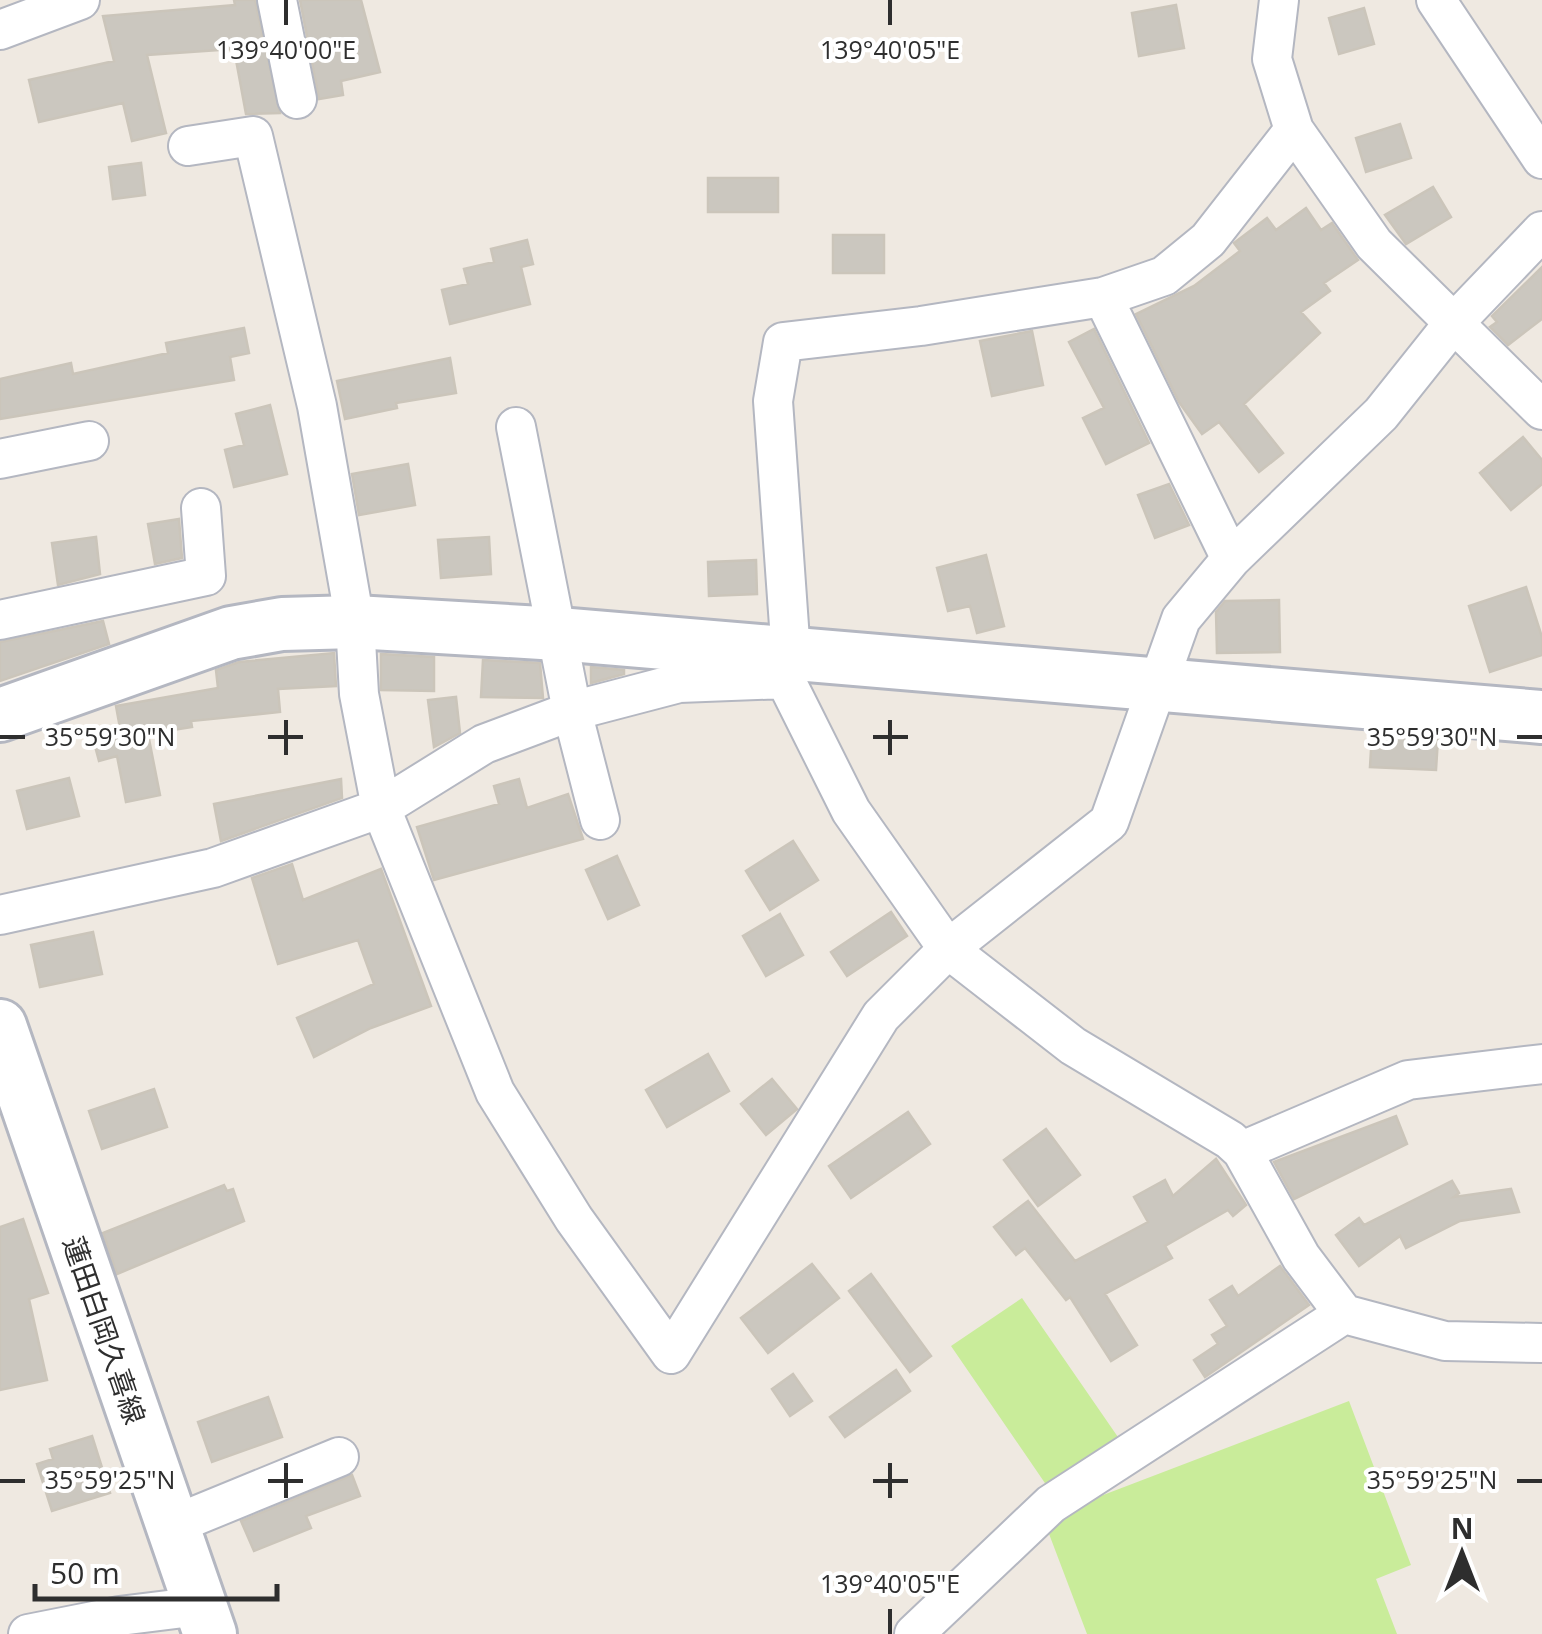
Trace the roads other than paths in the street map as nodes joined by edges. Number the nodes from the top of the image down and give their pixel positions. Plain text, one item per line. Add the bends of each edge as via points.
1 (80, 0) edge
2 (277, 0) edge
3 (1279, 0) edge
4 (1436, 0) edge
5 (0, 30) edge
6 (297, 99) dead end
7 (1294, 130) junction
8 (188, 146) dead end
9 (1542, 159) edge
10 (1542, 231) edge
11 (1103, 297) junction
12 (1452, 325) junction
13 (1542, 410) edge
14 (516, 427) dead end
15 (89, 441) dead end
16 (0, 459) edge
17 (201, 508) dead end
18 (1231, 559) junction
19 (0, 620) edge
20 (355, 622) junction
21 (558, 634) junction
22 (788, 666) junction
23 (1157, 686) junction
24 (572, 711) junction
25 (0, 716) edge
26 (1542, 717) edge
27 (382, 808) junction
28 (600, 820) dead end
29 (0, 915) edge
30 (948, 950) junction
31 (0, 1026) edge
32 (1542, 1064) edge
33 (10, 1088) edge
34 (1242, 1151) junction
35 (1344, 1314) junction
36 (1542, 1343) edge
37 (339, 1456) dead end
38 (172, 1525) junction
39 (205, 1620) edge
40 (28, 1634) edge
41 (914, 1634) edge

1 - 5 street
2 - 6 street
3 - 7 street via 1272,59
4 - 9 street
7 - 11 street via 1208,240 1164,276
7 - 12 street via 1374,244
8 - 20 street via 253,136 316,406
10 - 12 street
11 - 18 street
11 - 22 street via 784,342 772,401
12 - 13 street
12 - 18 street via 1381,414
14 - 21 street
15 - 16 street
17 - 19 street via 206,576
18 - 23 street via 1181,618
20 - 21 street
20 - 25 street via 231,633
20 - 27 street via 359,694
21 - 22 street
21 - 24 street
22 - 23 street
22 - 24 street
22 - 30 street via 851,811
23 - 26 street
23 - 30 street via 1109,822
24 - 27 street via 484,744
24 - 28 street
27 - 29 street via 214,868
27 - 30 street via 494,1092 671,1354 881,1016
30 - 34 street via 1073,1046
31 - 33 street, 蓮田白岡久喜線
32 - 34 street via 1408,1080
33 - 38 street, 蓮田白岡久喜線
34 - 35 street via 1301,1257
35 - 36 street via 1445,1342
35 - 41 street via 1052,1504
37 - 38 street
38 - 39 street, 蓮田白岡久喜線
39 - 40 street via 118,1616

